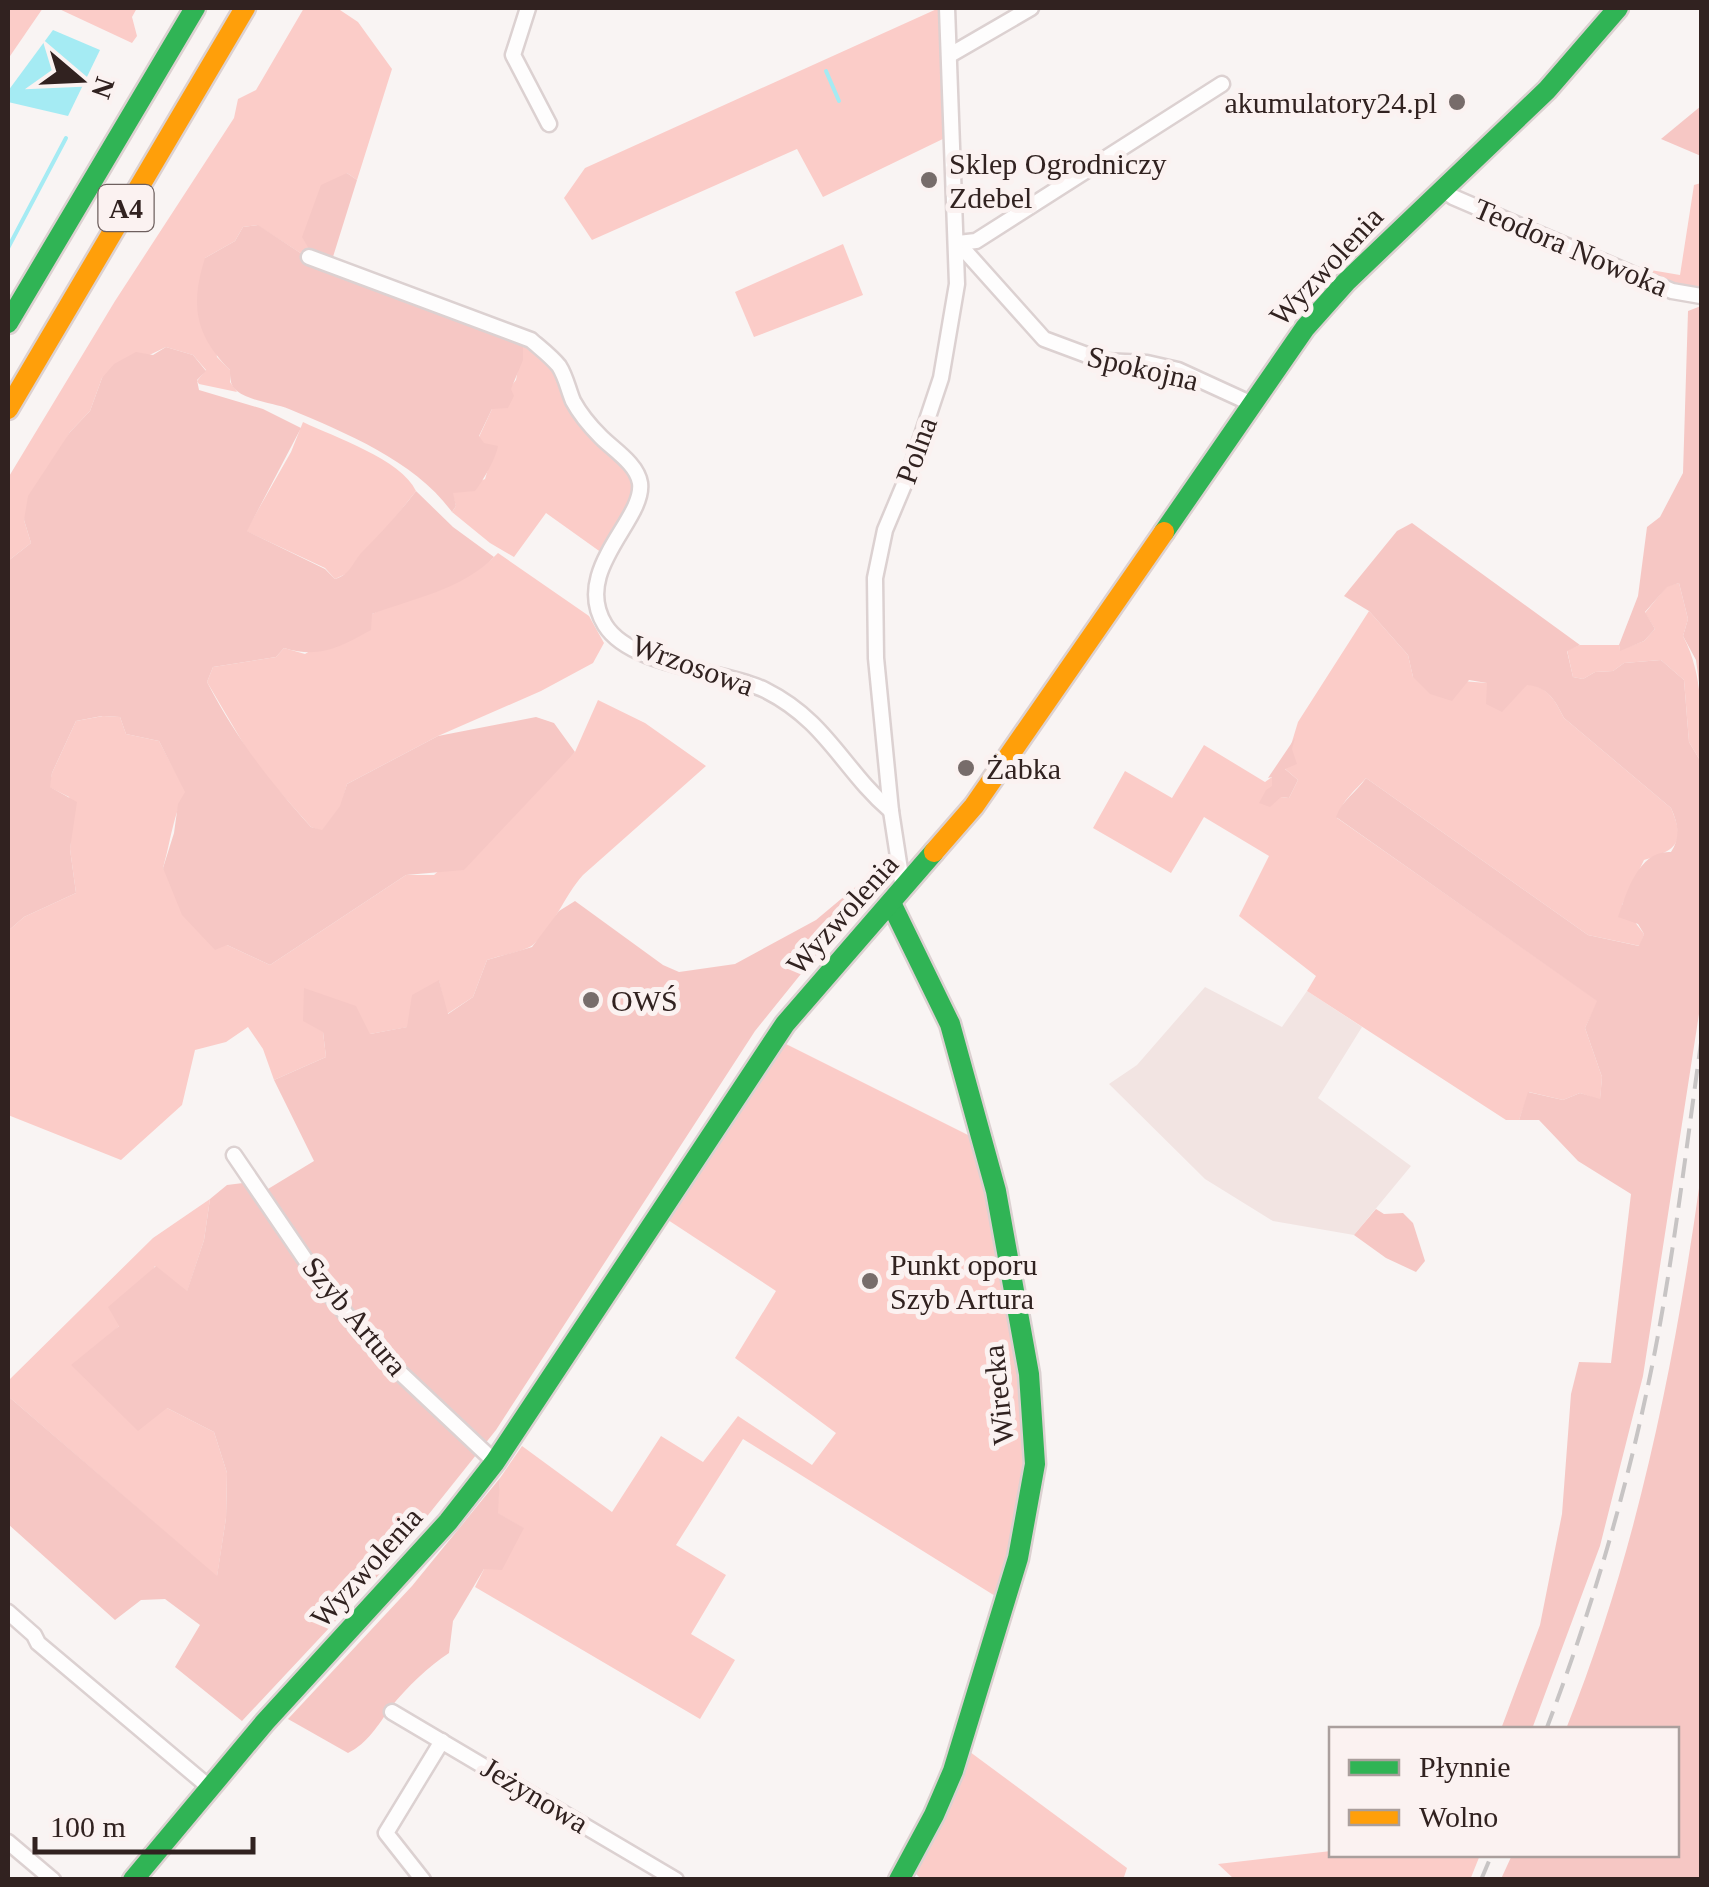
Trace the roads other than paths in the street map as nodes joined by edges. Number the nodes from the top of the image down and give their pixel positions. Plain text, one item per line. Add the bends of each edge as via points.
1 (194, 8) edge
2 (245, 8) edge
3 (528, 8) edge
4 (947, 8) edge
5 (1030, 8) edge
6 (1618, 8) edge
7 (950, 56) junction
8 (1222, 84) dead end
9 (549, 124) dead end
10 (1444, 190) junction
11 (958, 243) junction
12 (308, 258) dead end
13 (1701, 296) edge
14 (8, 323) edge
15 (1250, 403) junction
16 (8, 409) edge
17 (891, 811) junction
18 (897, 896) junction
19 (234, 1155) dead end
20 (495, 1462) junction
21 (8, 1612) edge
22 (392, 1712) dead end
23 (442, 1740) junction
24 (209, 1788) junction
25 (8, 1842) edge
26 (53, 1880) edge
27 (132, 1880) edge
28 (424, 1880) edge
29 (676, 1880) edge
30 (899, 1880) edge

1 - 14 main road, A4
2 - 16 main road, A4
3 - 9 street via 513,55
4 - 7 street, Polna
5 - 7 street
6 - 10 main road, Wyzwolenia
7 - 11 street, Polna
8 - 11 street via 976,241
10 - 13 street, Teodora Nowoka via 1672,291
10 - 15 main road, Wyzwolenia via 1326,302
11 - 15 street, Spokojna via 1044,339 1103,362 1178,370
11 - 17 street, Polna via 941,378 885,530 875,578
12 - 17 street, Wrzosowa via 513,332 548,354 588,423 636,471 640,484 598,580 596,605 613,635 672,664 761,688 790,704 832,741
15 - 18 main road, Wyzwolenia via 1014,752
17 - 18 street, Polna
18 - 20 main road, Wyzwolenia via 815,986 749,1075
18 - 30 main road, Wirecka via 950,1024 996,1190 1029,1374 1035,1464 1018,1558 953,1771
19 - 20 street, Szyb Artura via 326,1290 376,1350
20 - 24 main road, Wyzwolenia
21 - 24 street
22 - 23 street, Jeżynowa
23 - 28 street via 386,1834
23 - 29 street, Jeżynowa
24 - 27 main road, Wyzwolenia
25 - 26 street

